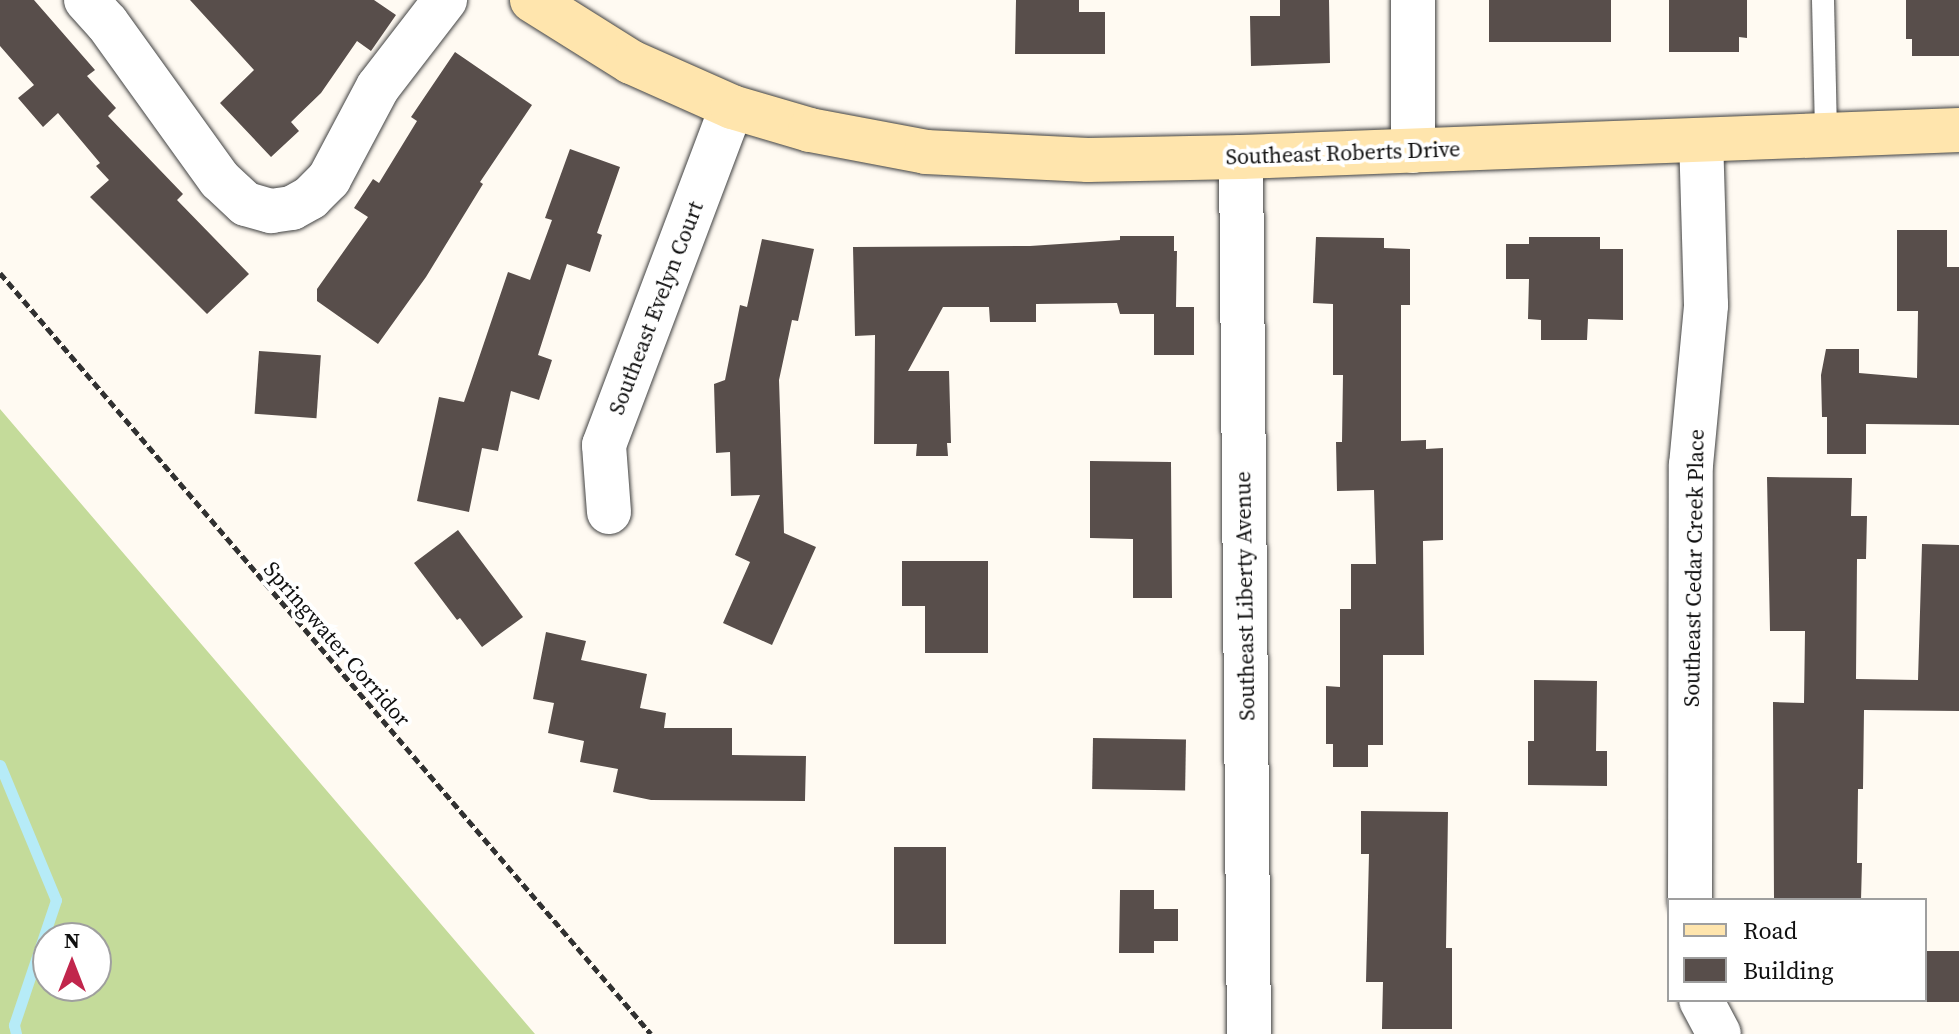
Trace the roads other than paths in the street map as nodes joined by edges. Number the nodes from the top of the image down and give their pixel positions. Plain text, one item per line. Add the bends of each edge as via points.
1 (86, 0) edge
2 (445, 0) edge
3 (532, 0) edge
4 (1413, 0) edge
5 (1823, 0) edge
6 (732, 107) junction
7 (1959, 130) edge
8 (1826, 135) junction
9 (1701, 140) junction
10 (1413, 151) junction
11 (1241, 157) junction
12 (609, 512) dead end
13 (1690, 898) edge
14 (1702, 1002) edge
15 (1249, 1034) edge
16 (1719, 1034) edge

1 - 2 street via 220,180 246,204 271,211 292,208 329,179 378,87
3 - 6 street, Southeast Roberts Drive via 631,62
4 - 10 street
5 - 8 lane
6 - 11 street, Southeast Roberts Drive via 810,130 926,152 1088,160
6 - 12 street, Southeast Evelyn Court via 604,445
7 - 8 street, Southeast Roberts Drive
8 - 9 street, Southeast Roberts Drive
9 - 10 street, Southeast Roberts Drive
9 - 13 street, Southeast Cedar Creek Place via 1706,305 1691,465
10 - 11 street, Southeast Roberts Drive
11 - 15 street, Southeast Liberty Avenue
14 - 16 street

